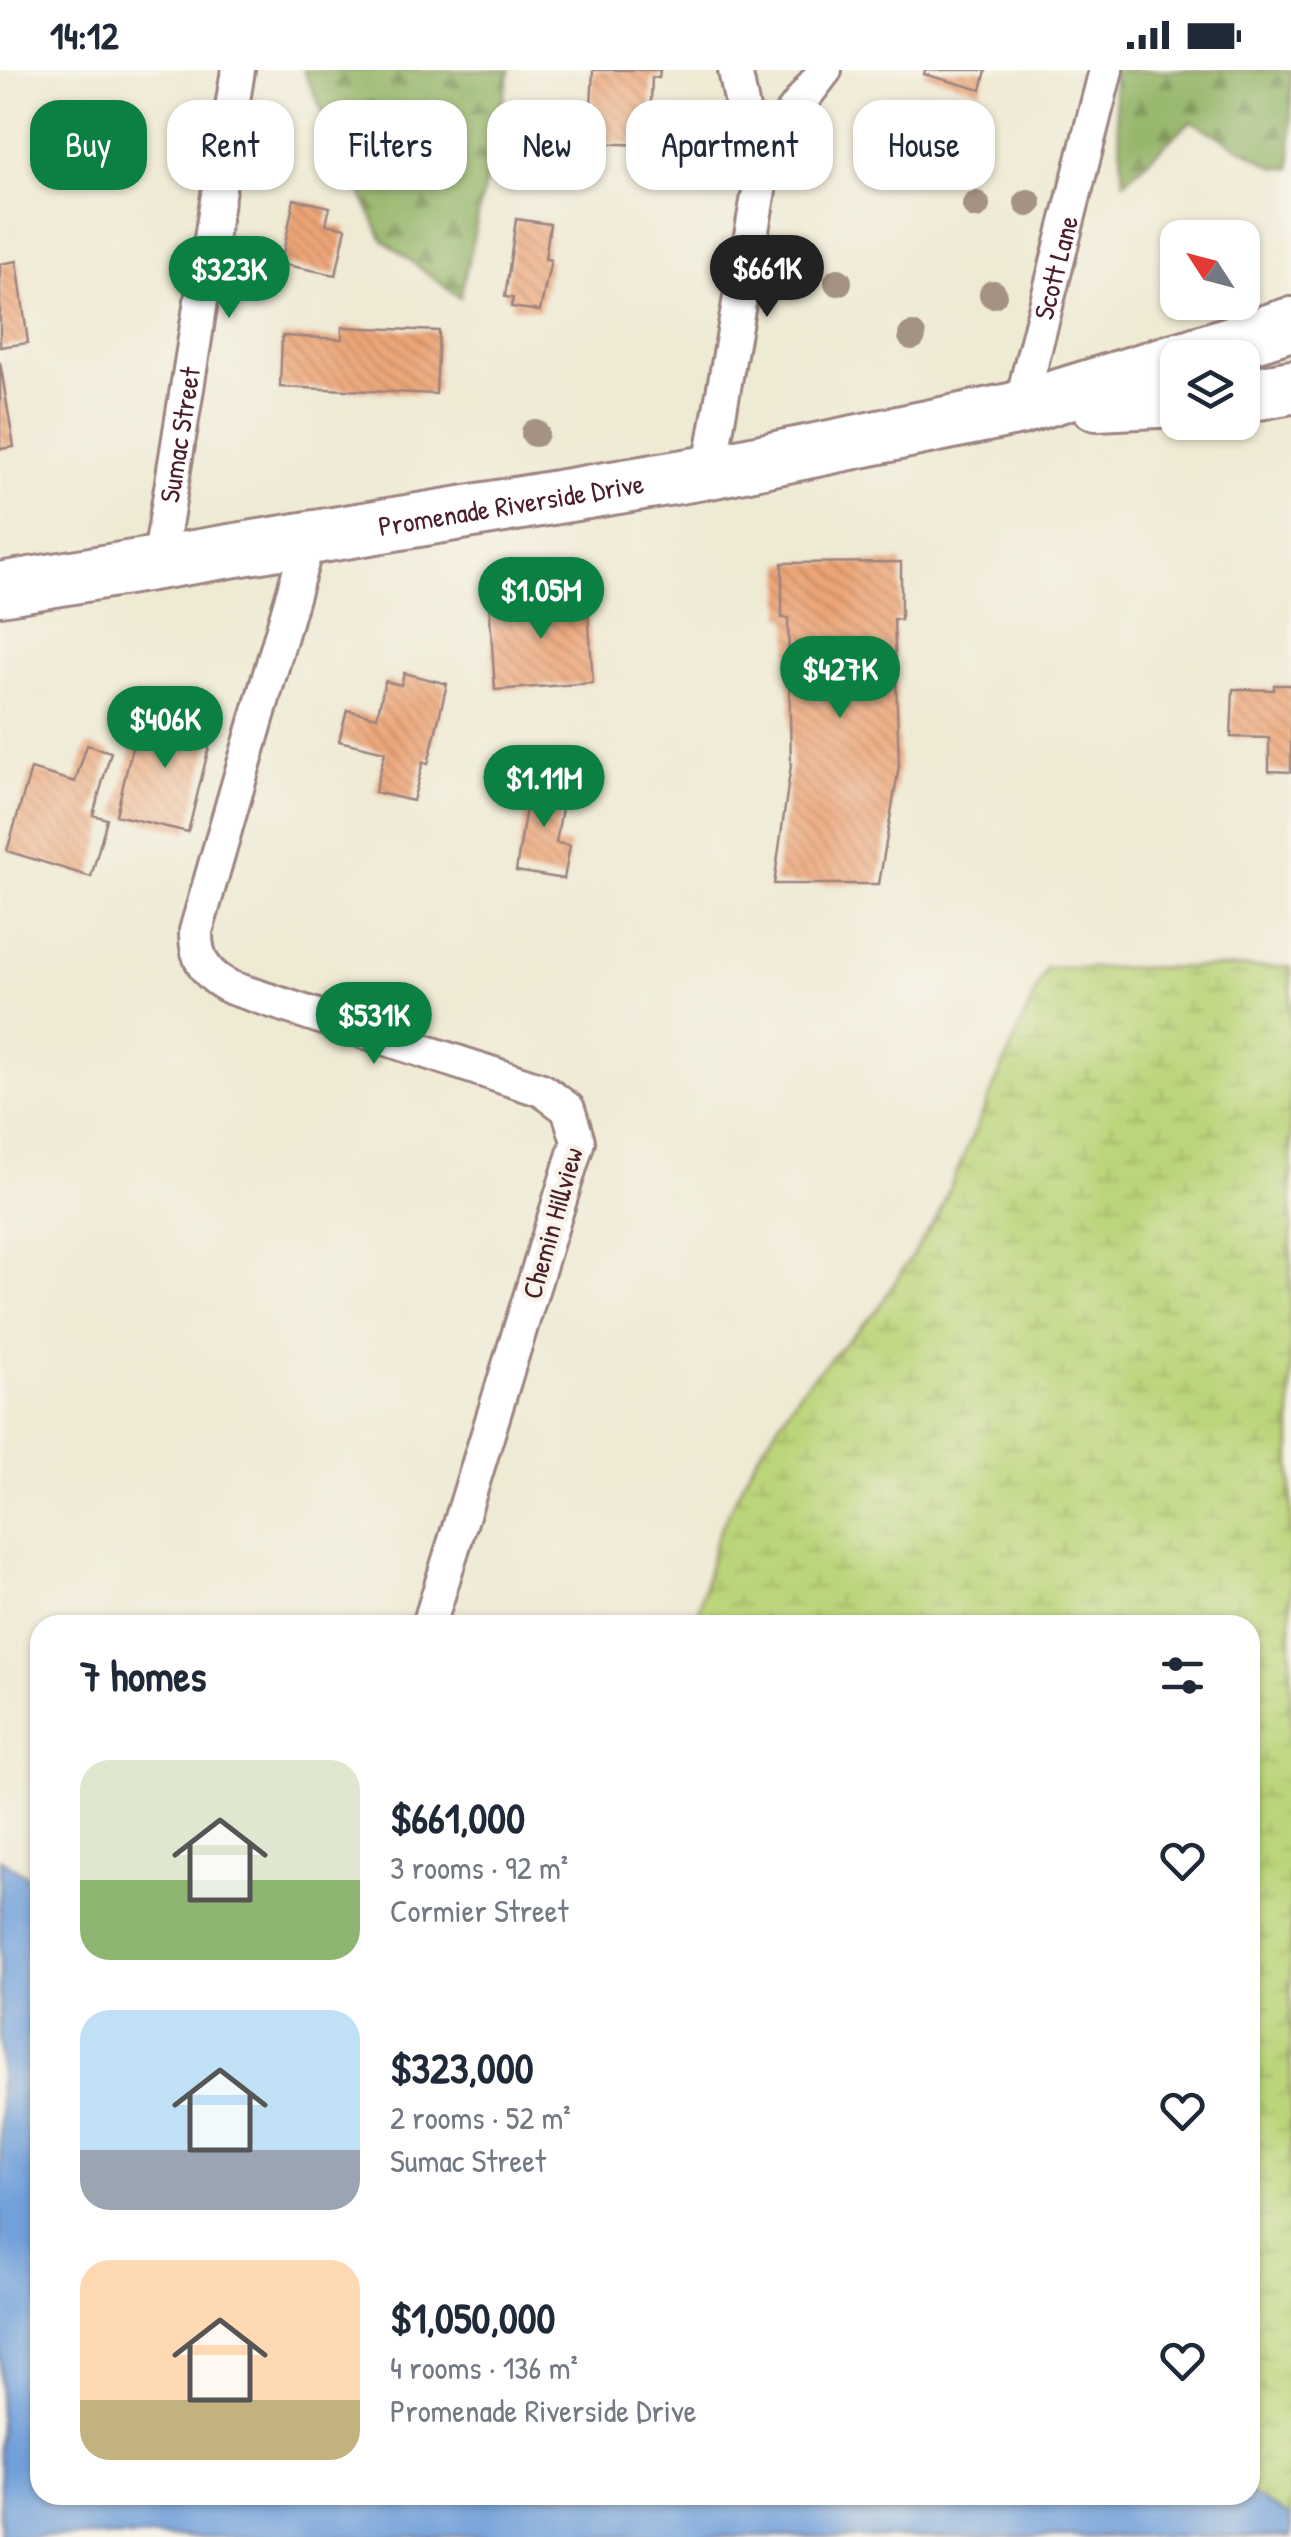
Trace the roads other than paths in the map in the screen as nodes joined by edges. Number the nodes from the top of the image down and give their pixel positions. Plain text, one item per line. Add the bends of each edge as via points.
1 (238, 70) edge
2 (735, 70) edge
3 (826, 70) edge
4 (1106, 70) edge
5 (741, 100) edge
6 (803, 100) edge
7 (759, 190) edge
8 (1291, 324) edge
9 (1239, 340) edge
10 (1160, 364) edge
11 (1291, 388) edge
12 (1260, 394) edge
13 (1260, 397) edge
14 (1291, 398) edge
15 (1160, 401) edge
16 (1020, 408) junction
17 (708, 472) junction
18 (310, 538) junction
19 (160, 562) junction
20 (0, 589) edge
21 (431, 1615) edge

1 - 19 street, Sumac Street
2 - 5 street
3 - 6 street
4 - 16 street, Scott Lane
7 - 17 street
8 - 9 main road, Promenade Riverside Drive
10 - 16 main road, Promenade Riverside Drive
11 - 12 main road
13 - 14 street
15 - 16 main road, Promenade Riverside Drive
16 - 17 main road, Promenade Riverside Drive
17 - 18 main road, Promenade Riverside Drive
18 - 19 main road, Promenade Riverside Drive
18 - 21 street, Chemin Hillview via 196,931 200,960 232,988 542,1090 568,1109 578,1140
19 - 20 main road, Promenade Riverside Drive

